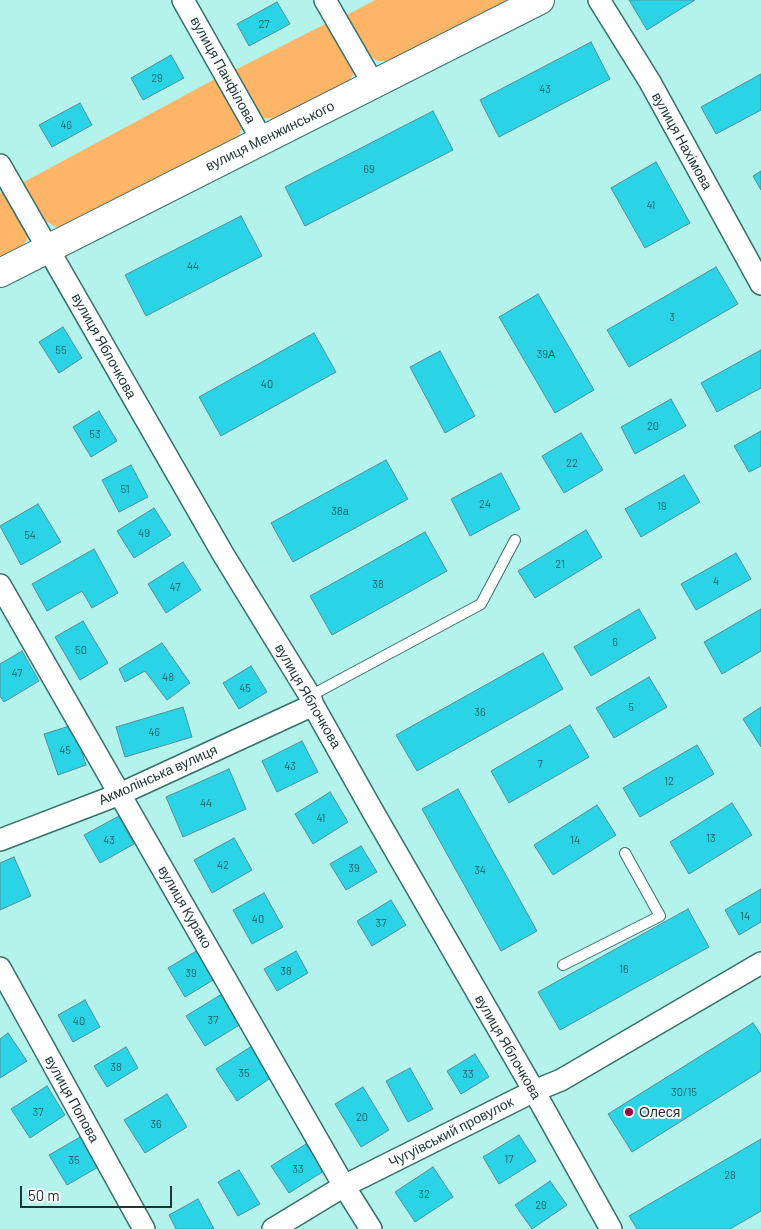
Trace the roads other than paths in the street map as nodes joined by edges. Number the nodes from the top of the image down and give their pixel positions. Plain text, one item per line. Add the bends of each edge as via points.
1 (183, 0) edge
2 (325, 0) edge
3 (540, 0) edge
4 (599, 0) edge
5 (374, 85) junction
6 (262, 140) junction
7 (0, 165) edge
8 (48, 248) junction
9 (0, 273) edge
10 (761, 284) edge
11 (515, 540) dead end
12 (0, 585) edge
13 (312, 700) junction
14 (120, 794) junction
15 (0, 840) edge
16 (625, 853) dead end
17 (761, 962) edge
18 (562, 965) dead end
19 (0, 968) edge
20 (534, 1091) junction
21 (344, 1186) junction
22 (144, 1229) edge
23 (273, 1229) edge
24 (371, 1229) edge
25 (611, 1229) edge

1 - 6 street, вулиця Панфілова
2 - 5 street
3 - 5 street, вулиця Менжинського
4 - 10 street, вулиця Нахімова via 650,82
5 - 6 street, вулиця Менжинського
6 - 8 street, вулиця Менжинського
7 - 8 street, вулиця Яблочкова
8 - 9 street, вулиця Менжинського
8 - 13 street, вулиця Яблочкова via 223,554
11 - 13 lane via 481,604
12 - 14 street, вулиця Курако
13 - 14 street, Акмолінська вулиця
13 - 20 street, вулиця Яблочкова
14 - 15 street, Акмолінська вулиця
14 - 21 street, вулиця Курако
16 - 18 lane via 660,916
17 - 20 street, Чугуївський провулок via 561,1080
19 - 22 street, вулиця Попова
20 - 21 street, Чугуївський провулок
20 - 25 street, вулиця Яблочкова
21 - 23 street, Чугуївський провулок
21 - 24 street, вулиця Курако

